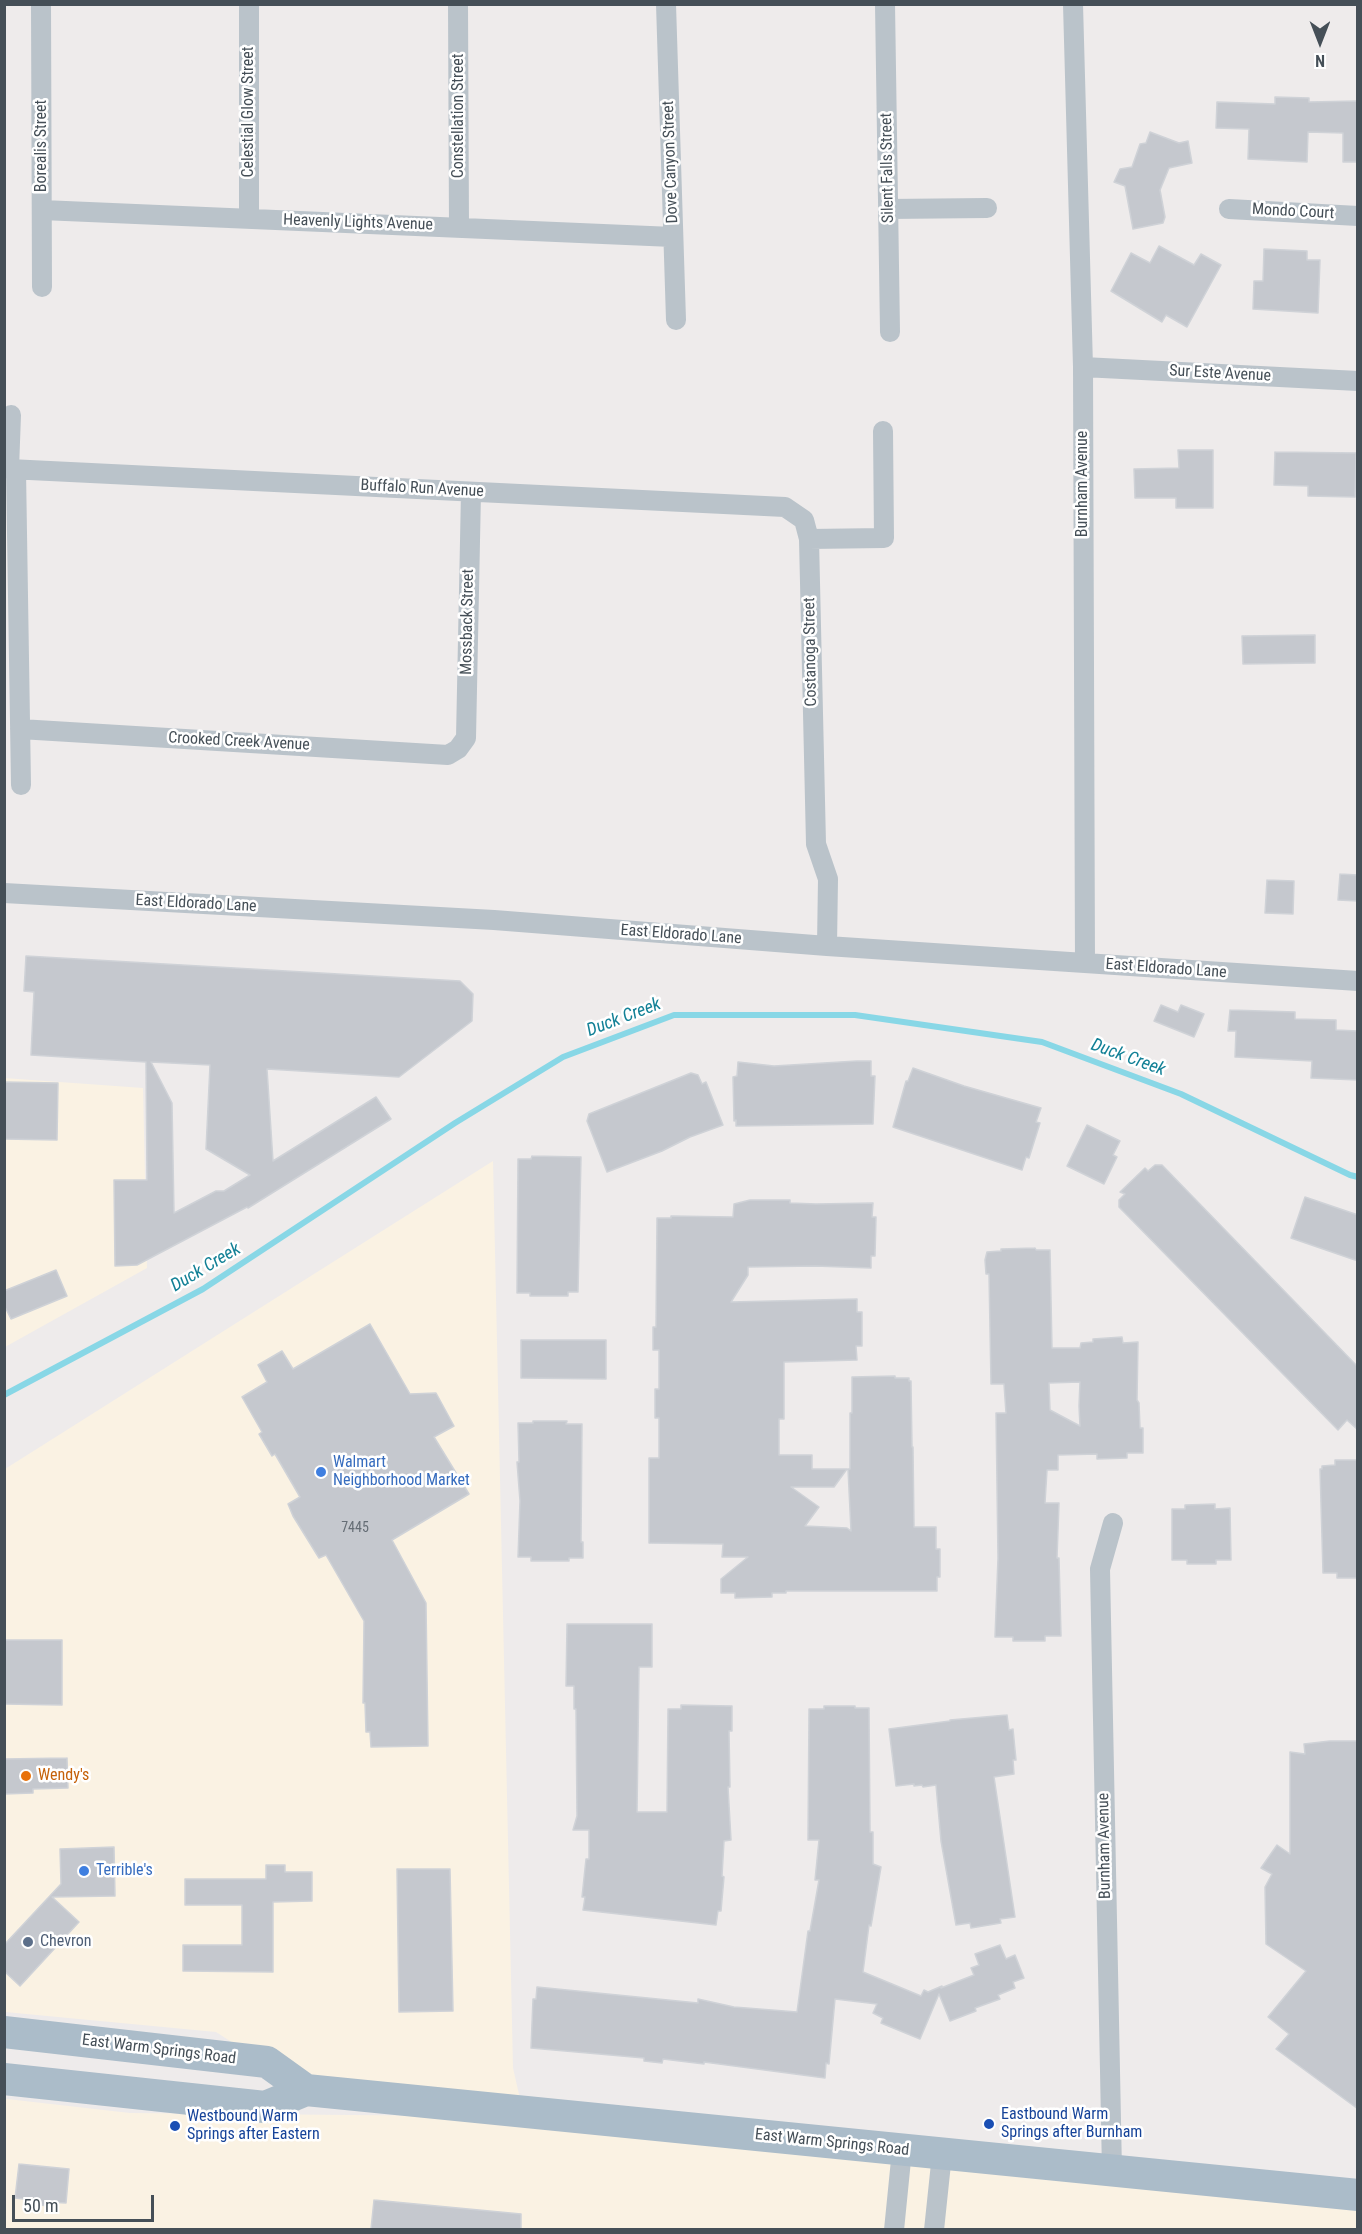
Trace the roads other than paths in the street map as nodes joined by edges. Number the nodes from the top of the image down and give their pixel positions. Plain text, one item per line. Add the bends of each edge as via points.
1 (41, 4) edge
2 (249, 4) edge
3 (458, 4) edge
4 (666, 4) edge
5 (885, 4) edge
6 (1073, 4) edge
7 (987, 207) dead end
8 (888, 209) junction
9 (1229, 209) dead end
10 (42, 210) junction
11 (1358, 216) edge
12 (249, 219) junction
13 (459, 228) junction
14 (673, 237) junction
15 (42, 287) dead end
16 (676, 320) dead end
17 (891, 332) dead end
18 (1083, 367) junction
19 (1358, 381) edge
20 (11, 415) dead end
21 (882, 431) dead end
22 (16, 470) junction
23 (471, 492) junction
24 (809, 539) junction
25 (11, 591) edge
26 (20, 729) junction
27 (458, 749) joint
28 (21, 785) dead end
29 (4, 893) edge
30 (827, 946) junction
31 (1085, 963) junction
32 (1358, 981) edge
33 (1113, 1523) dead end
34 (4, 2032) edge
35 (4, 2079) edge
36 (306, 2090) junction
37 (902, 2150) junction
38 (942, 2154) junction
39 (1112, 2171) junction
40 (1358, 2195) edge
41 (894, 2229) edge
42 (934, 2229) edge

1 - 10 street, Borealis Street
2 - 12 street, Celestial Glow Street
3 - 13 street, Constellation Street
4 - 14 street, Dove Canyon Street
5 - 8 street, Silent Falls Street
6 - 18 street, Burnham Avenue
7 - 8 street
8 - 17 street, Silent Falls Street
9 - 11 street, Mondo Court
10 - 12 street, Heavenly Lights Avenue
10 - 15 street, Borealis Street
12 - 13 street, Heavenly Lights Avenue
13 - 14 street, Heavenly Lights Avenue
14 - 16 street, Dove Canyon Street
18 - 19 street, Sur Este Avenue
18 - 31 street, Burnham Avenue
20 - 22 street via 9,469
21 - 24 street via 884,538
22 - 23 street, Buffalo Run Avenue
22 - 25 street
23 - 24 street, Buffalo Run Avenue via 785,507 804,520
23 - 27 street, Mossback Street via 466,738
24 - 30 street, Costanoga Street via 816,844 828,879
25 - 26 street
26 - 27 street, Crooked Creek Avenue via 448,755
26 - 28 street
29 - 30 street, East Eldorado Lane via 494,920
30 - 31 street, East Eldorado Lane
31 - 32 street, East Eldorado Lane
33 - 39 street, Burnham Avenue via 1100,1569
34 - 36 main road, East Warm Springs Road via 267,2062
35 - 36 main road, East Warm Springs Road via 265,2107
36 - 37 main road, East Warm Springs Road
37 - 38 main road, East Warm Springs Road
37 - 41 street
38 - 39 main road, East Warm Springs Road
38 - 42 street
39 - 40 main road, East Warm Springs Road

